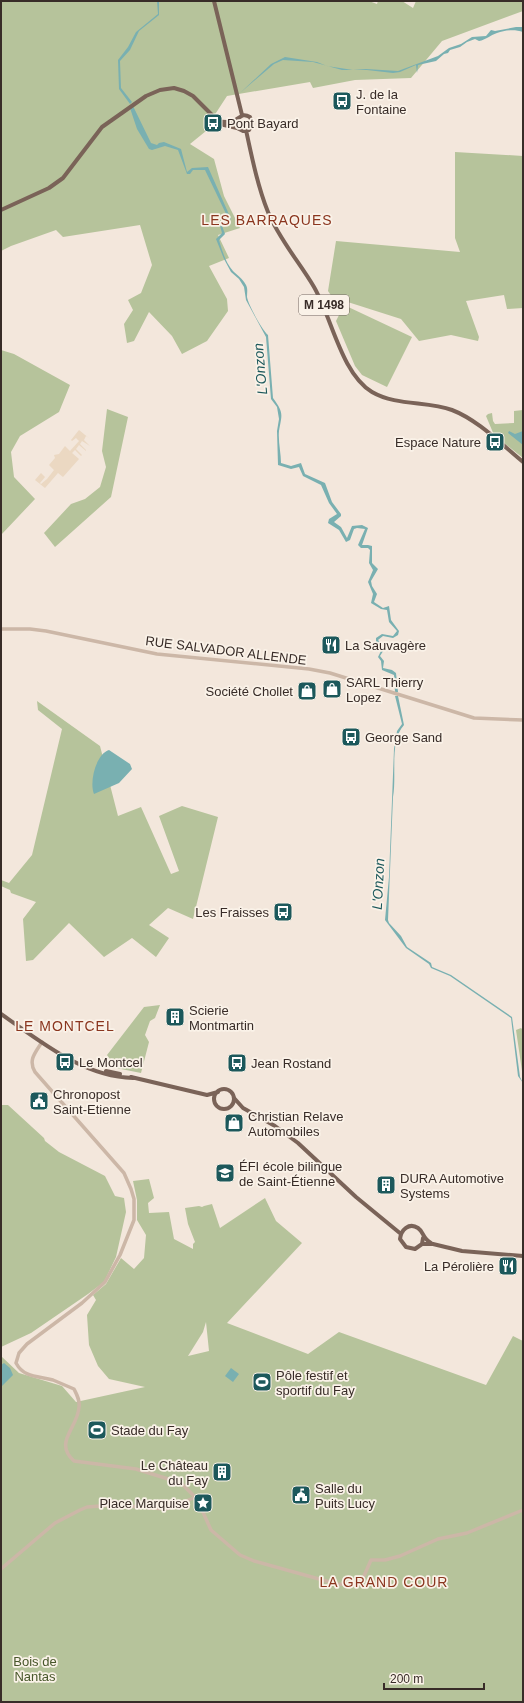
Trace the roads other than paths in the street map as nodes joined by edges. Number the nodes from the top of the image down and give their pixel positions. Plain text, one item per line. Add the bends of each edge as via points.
1 (214, 1) edge
2 (242, 115) junction
3 (217, 120) junction
4 (237, 120) junction
5 (237, 128) junction
6 (246, 130) junction
7 (1, 210) edge
8 (523, 462) edge
9 (1, 630) edge
10 (523, 720) edge
11 (1, 1014) edge
12 (42, 1042) junction
13 (218, 1092) junction
14 (208, 1095) junction
15 (234, 1098) junction
16 (214, 1101) junction
17 (230, 1107) junction
18 (243, 1108) junction
19 (392, 1225) junction
20 (405, 1229) junction
21 (401, 1234) junction
22 (423, 1238) junction
23 (422, 1244) junction
24 (433, 1244) junction
25 (523, 1256) edge
26 (196, 1497) junction
27 (523, 1510) edge
28 (1, 1569) edge

1 - 2 main road, M 1498
2 - 4 main road
2 - 6 main road, M 1498 via 251,119 251,128
3 - 4 main road
3 - 5 main road
3 - 7 main road via 184,91 174,88 160,90 146,96 102,127 63,178 49,188
4 - 5 main road
5 - 6 main road
6 - 8 main road, M 1498 via 269,215 321,299 341,349 360,381 372,392 385,398 439,407 461,415 487,432
9 - 10 street, RUE SALVADOR ALLENDE via 46,631 157,654 330,673 474,718
11 - 12 main road
12 - 14 main road via 90,1068
12 - 26 street via 31,1060 31,1066 124,1173 132,1189 134,1220 120,1255 105,1282 82,1303 27,1344 19,1353 16,1363 20,1370 28,1375 53,1380 74,1389 78,1399 78,1413 65,1448 68,1456 74,1461 136,1469 171,1479 181,1482
13 - 14 main road
13 - 15 main road via 229,1091
13 - 16 main road
14 - 16 main road
15 - 17 main road
15 - 18 main road
16 - 17 main road via 219,1108
17 - 18 main road
18 - 19 main road via 276,1126 298,1143 356,1197
19 - 20 main road
19 - 21 main road
20 - 21 main road
20 - 22 main road via 416,1227 421,1231
21 - 23 main road via 401,1242 406,1247 415,1249
22 - 23 main road
22 - 24 main road
23 - 24 main road
24 - 25 main road via 462,1251
26 - 27 street via 210,1530 240,1555 337,1584 360,1585 371,1560 400,1556 438,1539 467,1533
26 - 28 street via 166,1509 112,1505 87,1507 55,1523

